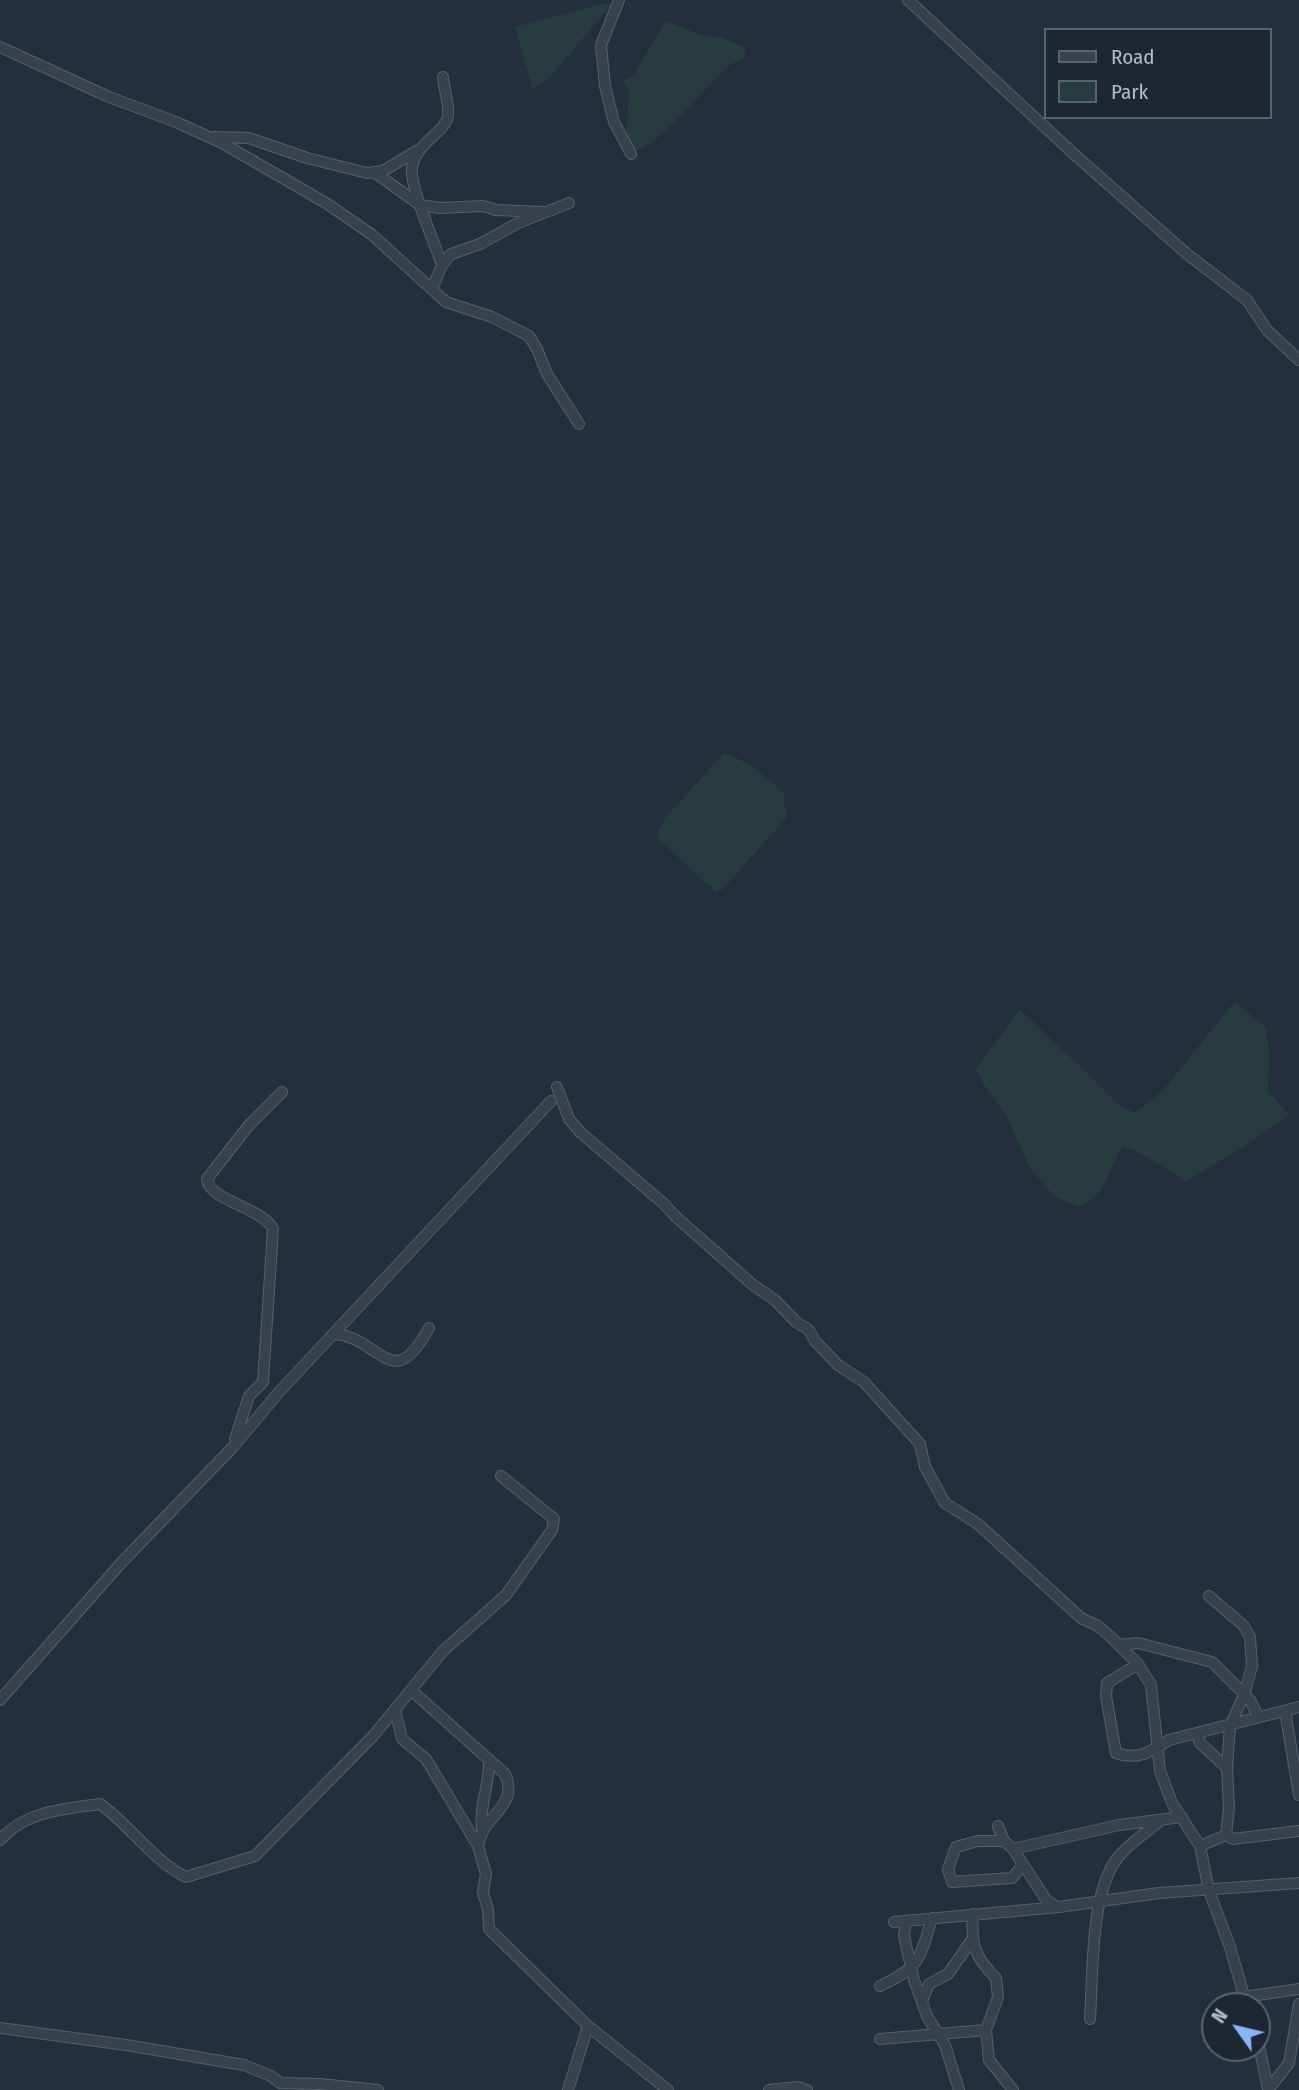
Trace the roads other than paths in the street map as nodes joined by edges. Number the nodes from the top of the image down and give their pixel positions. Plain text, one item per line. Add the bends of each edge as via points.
1 (619, 0) edge
2 (908, 0) edge
3 (0, 47) edge
4 (443, 77) dead end
5 (207, 136) junction
6 (418, 150) junction
7 (631, 154) dead end
8 (374, 172) junction
9 (569, 203) dead end
10 (420, 205) junction
11 (545, 212) junction
12 (442, 265) junction
13 (432, 289) junction
14 (1299, 360) edge
15 (579, 424) dead end
16 (557, 1087) dead end
17 (282, 1092) dead end
18 (551, 1101) dead end
19 (429, 1328) dead end
20 (335, 1334) junction
21 (233, 1447) junction
22 (501, 1476) dead end
23 (1209, 1596) dead end
24 (1119, 1645) junction
25 (1138, 1664) junction
26 (11, 1688) junction
27 (411, 1690) junction
28 (1244, 1695) junction
29 (0, 1700) edge
30 (1299, 1707) edge
31 (395, 1709) junction
32 (0, 1711) edge
33 (1285, 1711) junction
34 (1258, 1716) junction
35 (1230, 1726) junction
36 (1197, 1734) junction
37 (1158, 1750) junction
38 (488, 1759) junction
39 (1227, 1768) junction
40 (1299, 1795) edge
41 (1182, 1817) junction
42 (1160, 1821) junction
43 (998, 1826) dead end
44 (482, 1829) junction
45 (1299, 1831) edge
46 (1226, 1835) junction
47 (0, 1840) edge
48 (1004, 1842) junction
49 (478, 1846) junction
50 (1199, 1846) junction
51 (1013, 1849) junction
52 (1023, 1865) junction
53 (1299, 1883) edge
54 (1209, 1891) junction
55 (1099, 1901) junction
56 (1059, 1908) junction
57 (972, 1914) junction
58 (932, 1918) junction
59 (971, 1941) junction
60 (910, 1969) junction
61 (880, 1986) dead end
62 (1299, 1989) edge
63 (1243, 1992) edge
64 (1271, 1995) edge
65 (922, 2001) junction
66 (1299, 2004) edge
67 (1298, 2017) edge
68 (1090, 2018) dead end
69 (589, 2026) junction
70 (0, 2028) edge
71 (986, 2030) junction
72 (937, 2035) junction
73 (880, 2039) dead end
74 (1262, 2062) edge
75 (378, 2090) edge
76 (568, 2090) edge
77 (668, 2090) edge
78 (769, 2090) edge
79 (807, 2090) edge
80 (959, 2090) edge
81 (1013, 2090) edge
82 (1268, 2090) edge

1 - 7 street via 601,45 614,122
2 - 14 street via 1074,155 1247,300 1268,330
3 - 5 street
4 - 6 street via 445,124
5 - 8 street via 249,138 307,158
5 - 13 street via 327,203 371,234
6 - 8 street
6 - 10 street via 412,169
8 - 10 street
9 - 11 street
10 - 11 street via 483,205 496,210
10 - 12 street
11 - 12 street via 451,254
12 - 13 street
13 - 15 street via 446,302 492,317 529,336
16 - 24 street via 569,1119 580,1132 809,1330 838,1365 882,1400 920,1444 925,1467 944,1503 978,1524 1081,1618
17 - 21 street via 207,1179 211,1189 264,1219 273,1229 263,1382 248,1399
18 - 20 street
19 - 20 street via 412,1355 398,1361
20 - 21 street
21 - 26 street via 122,1562
22 - 27 street via 554,1519 552,1531 506,1595 443,1651
23 - 28 street via 1244,1626 1250,1637 1252,1667
24 - 25 street
24 - 28 street via 1138,1643 1212,1662
25 - 37 street via 1151,1685
25 - 37 street via 1107,1684 1116,1753 1124,1756
26 - 29 street
26 - 32 street
27 - 31 street
27 - 38 street
28 - 34 street
28 - 35 street
30 - 33 street
31 - 47 street via 337,1775 255,1856 186,1877 173,1871 100,1804 36,1815 9,1829
31 - 49 street via 402,1740 426,1759
33 - 34 street
33 - 40 street
34 - 35 street
35 - 36 street
35 - 39 street
36 - 37 street via 1169,1740
36 - 39 street via 1200,1743
37 - 41 street via 1160,1771
38 - 44 street
38 - 44 street via 505,1773 510,1786 508,1798
39 - 46 street
41 - 42 street
41 - 50 street
42 - 51 street via 1119,1825
42 - 55 street via 1120,1856 1107,1875
43 - 48 street
44 - 49 street
45 - 46 street via 1233,1839
46 - 50 street
48 - 51 street
48 - 52 street via 978,1841 956,1847 948,1869 952,1882 1012,1878
49 - 69 street via 486,1874 483,1892 489,1929
50 - 54 street
51 - 52 street
52 - 56 street via 1047,1901
53 - 54 street
54 - 55 street
54 - 63 street
55 - 56 street
55 - 68 street
56 - 57 street
57 - 58 street
57 - 59 street
58 - 60 street via 920,1957
58 - 60 street via 894,1922 904,1936
59 - 65 street via 948,1974 929,1984
59 - 71 street via 996,1978 998,1997
60 - 61 street
60 - 65 street
62 - 64 street
65 - 72 street
66 - 67 street
67 - 82 street via 1289,2063
69 - 76 street
69 - 77 street
70 - 75 street via 244,2065 280,2083
71 - 72 street
71 - 81 street via 989,2060
72 - 73 street
72 - 80 street via 945,2045
74 - 82 street
78 - 79 street

